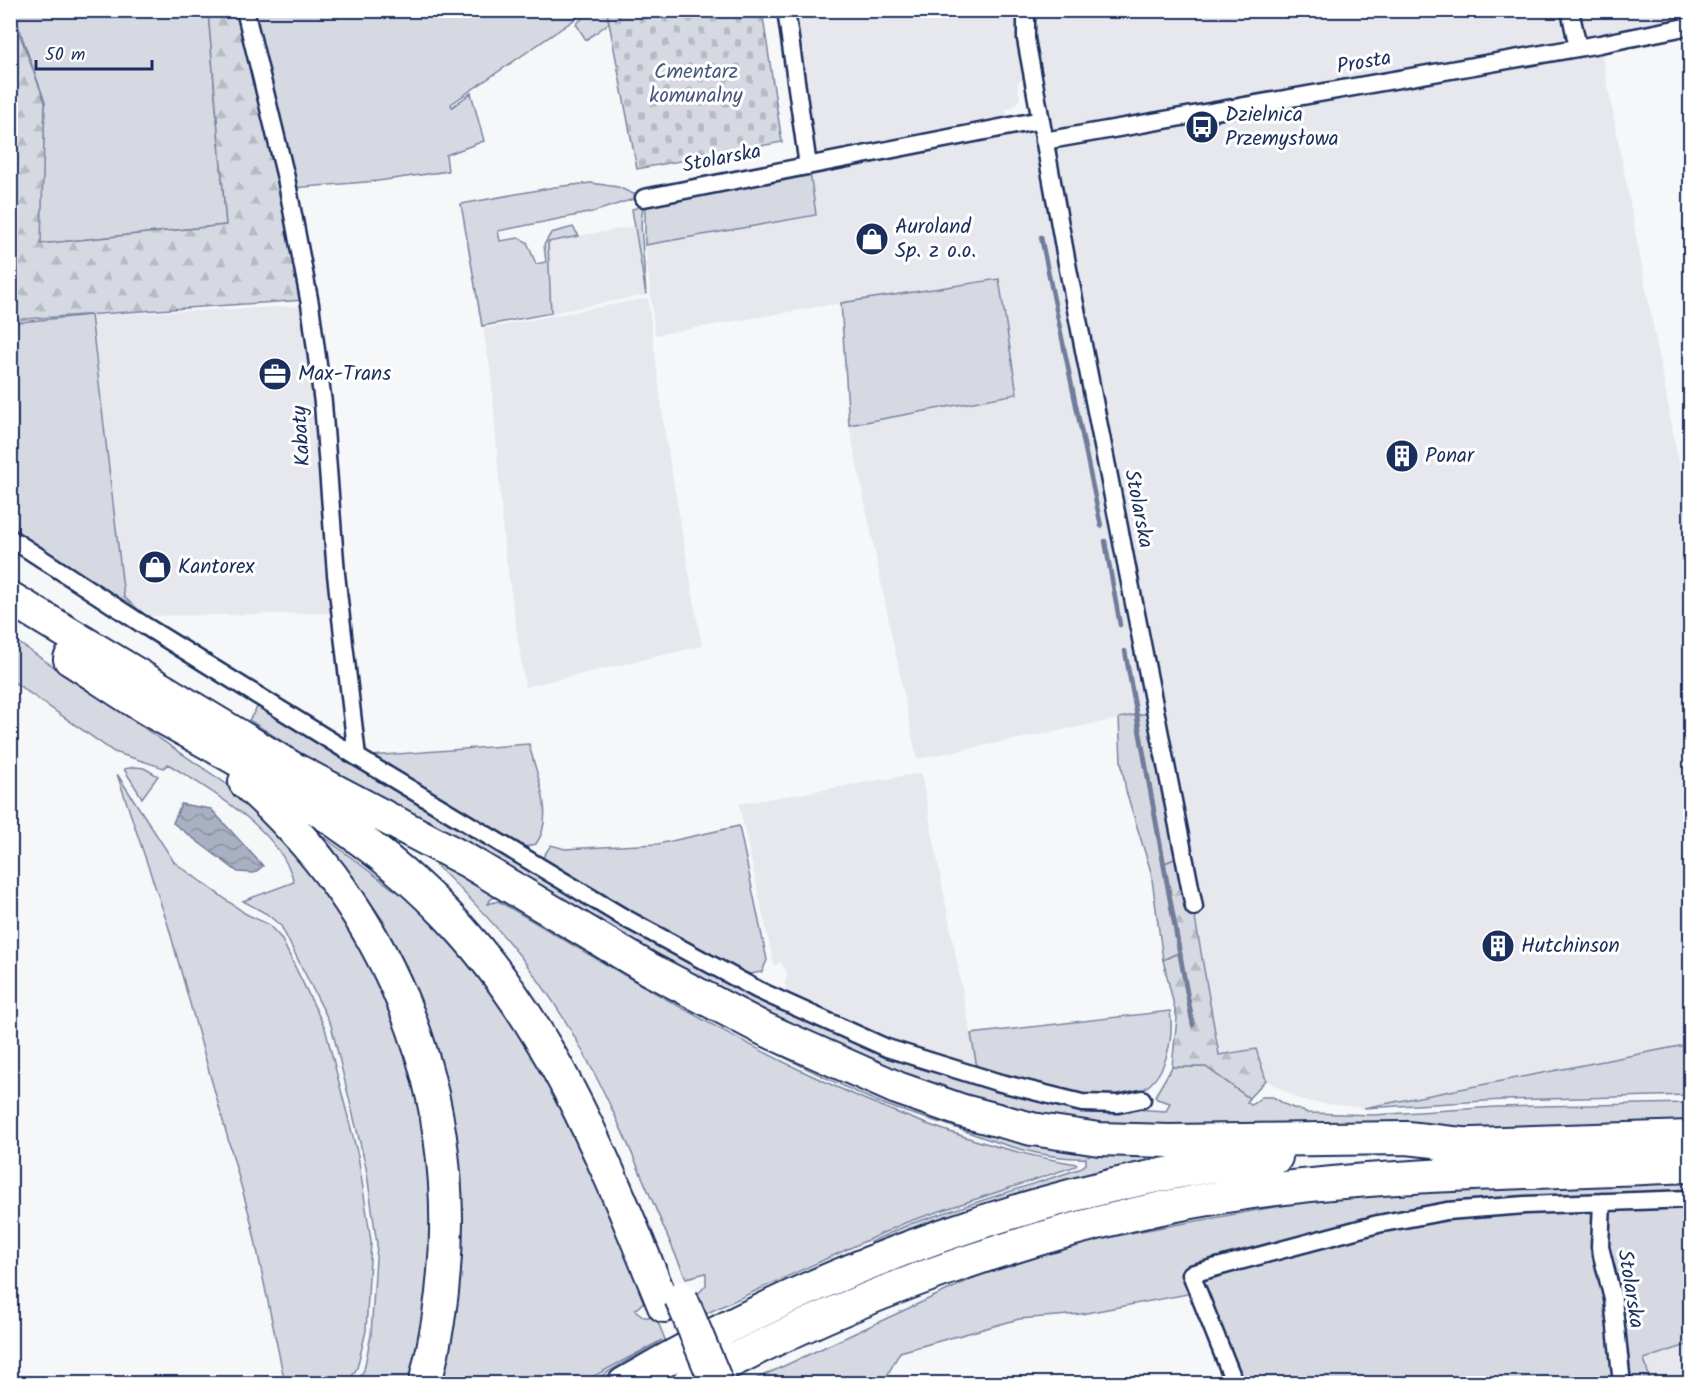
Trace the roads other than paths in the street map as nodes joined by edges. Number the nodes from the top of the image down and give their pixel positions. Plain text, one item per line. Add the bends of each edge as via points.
1 (245, 10) edge
2 (786, 10) edge
3 (1026, 10) edge
4 (1570, 10) edge
5 (1690, 26) edge
6 (1578, 48) junction
7 (1041, 120) junction
8 (1044, 141) junction
9 (808, 165) junction
10 (644, 198) dead end
11 (10, 538) edge
12 (10, 598) edge
13 (10, 621) edge
14 (157, 714) junction
15 (357, 757) junction
16 (292, 768) junction
17 (1194, 907) dead end
18 (1142, 1099) dead end
19 (1690, 1137) edge
20 (1462, 1144) junction
21 (1690, 1166) edge
22 (1690, 1199) edge
23 (1602, 1202) junction
24 (673, 1302) junction
25 (425, 1383) edge
26 (624, 1383) edge
27 (688, 1383) edge
28 (697, 1383) edge
29 (717, 1383) edge
30 (1235, 1383) edge
31 (1622, 1383) edge

1 - 15 street, Kabaty via 286,178 310,304
2 - 9 street
3 - 7 street, Stolarska via 1026,39
4 - 6 street
5 - 6 street, Prosta
6 - 8 street, Prosta
7 - 8 street, Stolarska
7 - 9 street, Stolarska
8 - 17 street, Stolarska
9 - 10 street, Stolarska
11 - 15 street
12 - 16 highway
13 - 14 highway
14 - 24 highway via 229,753 352,835 446,914 507,988 550,1053
14 - 25 highway via 242,779 276,809 314,852 366,925 405,1004 436,1101 447,1203 440,1320
15 - 18 street via 623,917 758,990 887,1048 1082,1103 1118,1104
16 - 20 highway via 466,860 724,1009 855,1070 963,1111 1032,1129 1098,1139 1407,1138
16 - 24 highway via 413,860 458,900 542,1003 601,1110
19 - 20 highway
20 - 26 highway via 1243,1160 1101,1190 956,1232 883,1258 725,1328
21 - 27 highway via 1334,1184 1253,1192 1164,1209 987,1255 788,1332
22 - 23 street
23 - 30 street via 1447,1211 1378,1224 1191,1274
23 - 31 street, Stolarska via 1600,1247 1613,1299
24 - 28 highway
24 - 29 highway, bridge

